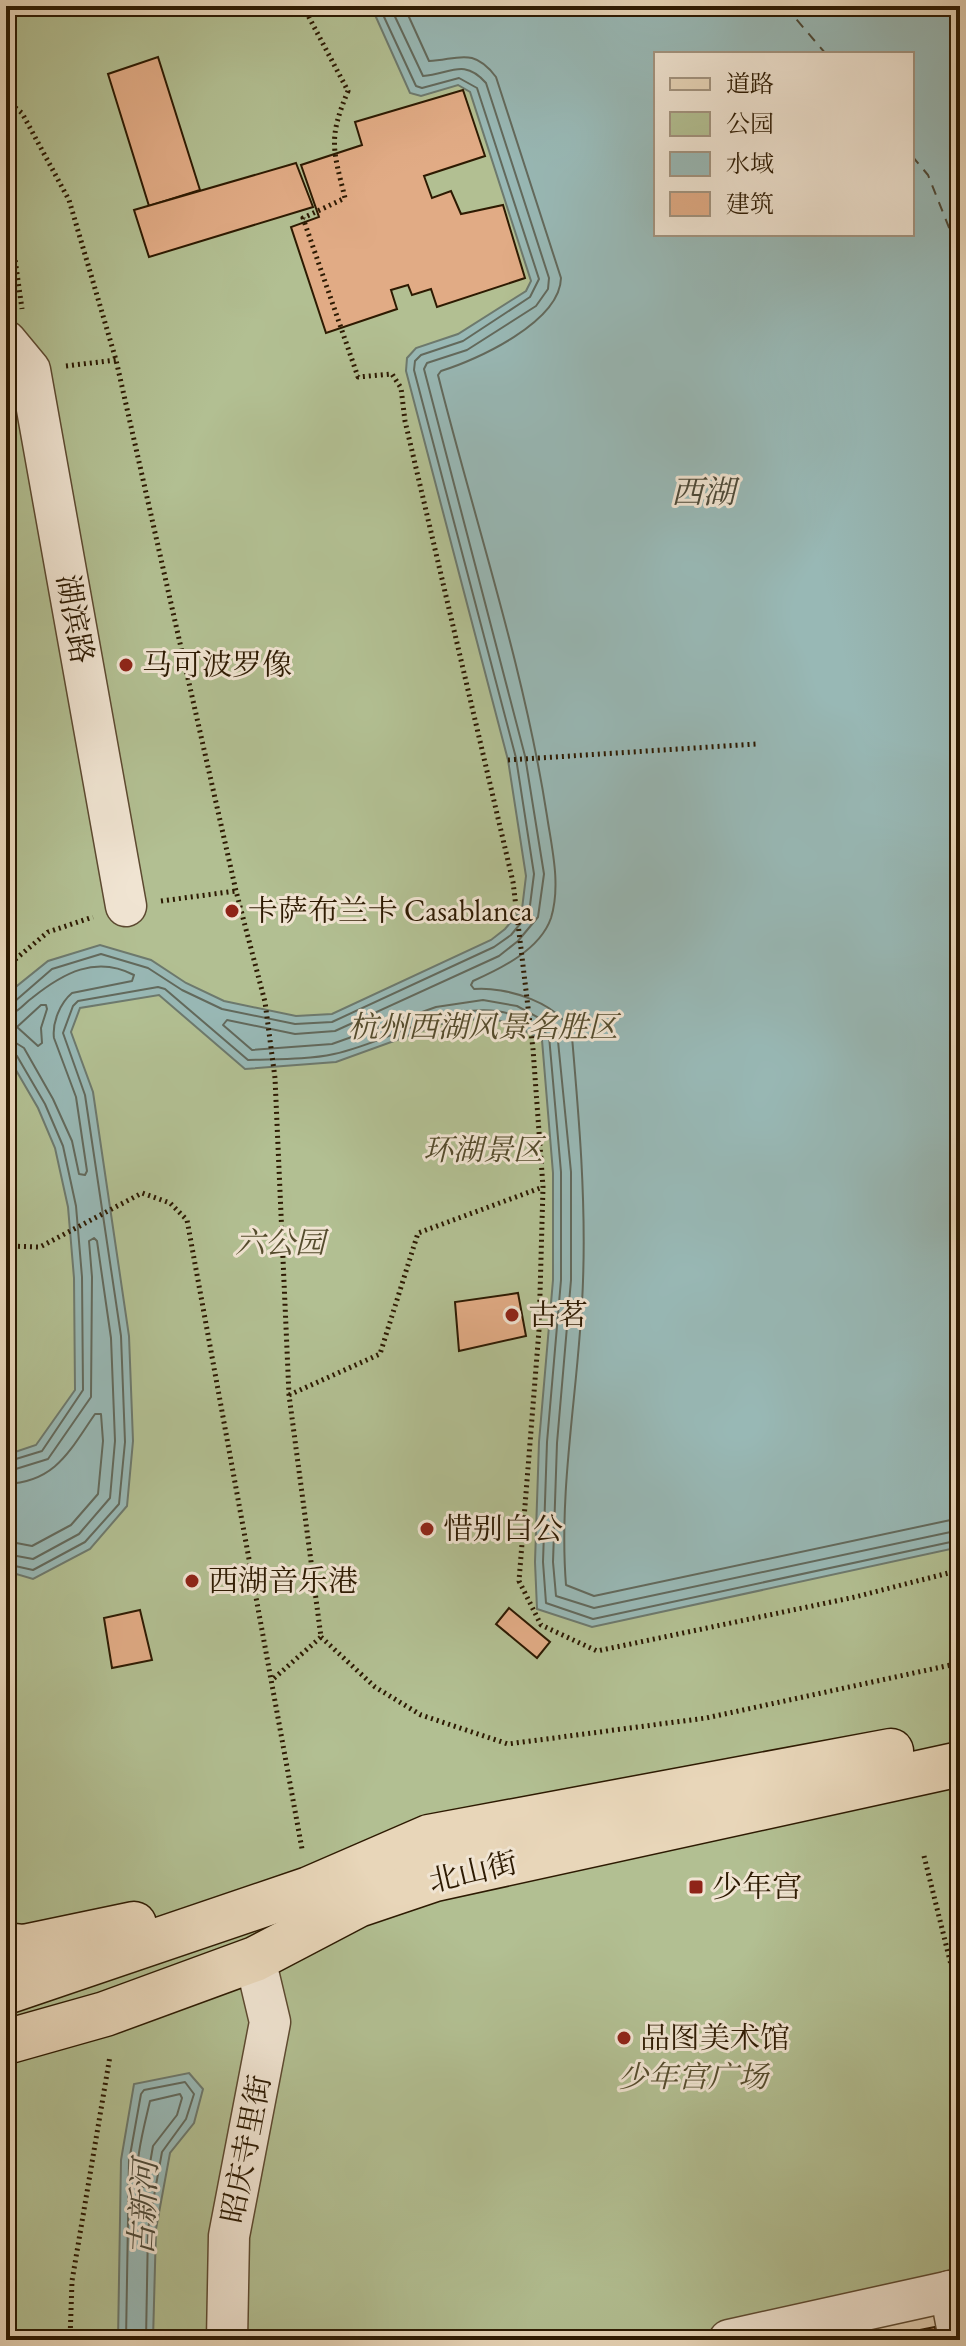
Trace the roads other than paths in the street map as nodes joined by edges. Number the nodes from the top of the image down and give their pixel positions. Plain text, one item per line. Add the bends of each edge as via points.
1 (19, 341) edge
2 (126, 906) dead end
3 (960, 1738) edge
4 (960, 1764) edge
5 (309, 1889) junction
6 (6, 1945) edge
7 (255, 1959) junction
8 (6, 1992) edge
9 (6, 2042) edge
10 (955, 2290) edge
11 (959, 2338) edge
12 (227, 2340) edge
13 (729, 2340) edge

1 - 2 street, 湖滨路
3 - 5 main road, 北山街 via 429,1837
4 - 7 main road, 北山街 via 435,1879 358,1905
5 - 6 main road via 24,1947
5 - 8 main road, 北山街
7 - 9 main road, 北山街 via 105,2014
7 - 12 street, 昭庆寺里街 via 270,2022 229,2236
10 - 11 street
10 - 13 street

